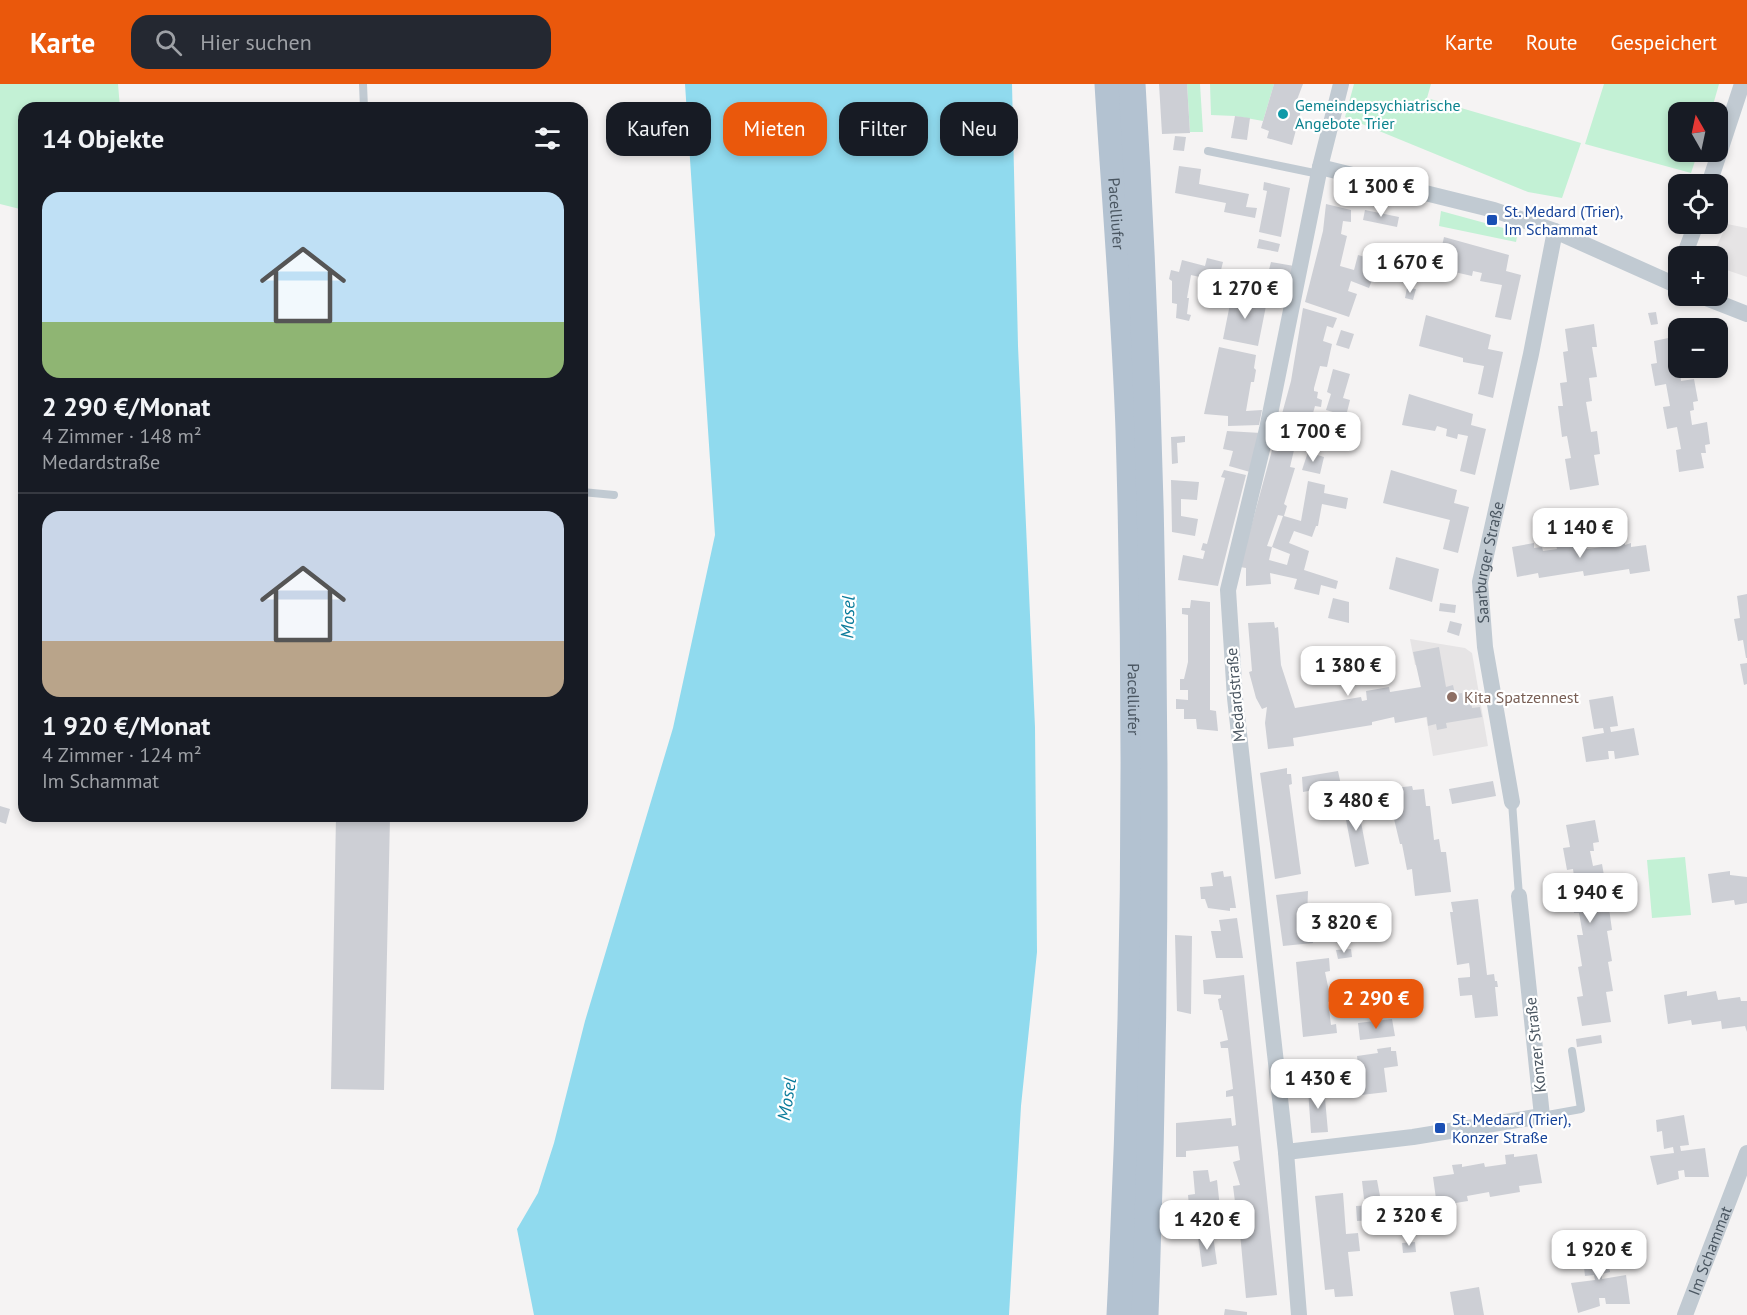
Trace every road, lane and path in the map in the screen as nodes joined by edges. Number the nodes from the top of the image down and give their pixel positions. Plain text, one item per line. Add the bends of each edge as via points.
1 (363, 84) edge
2 (1108, 84) edge
3 (1132, 84) edge
4 (1341, 84) edge
5 (1742, 84) edge
6 (364, 102) edge
7 (1741, 109) edge
8 (1208, 151) dead end
9 (1320, 170) junction
10 (1713, 174) edge
11 (1554, 231) junction
12 (1668, 276) edge
13 (1727, 306) edge
14 (1747, 314) edge
15 (588, 493) edge
16 (614, 495) dead end
17 (1512, 802) joint
18 (1519, 896) joint
19 (1572, 1051) dead end
20 (1542, 1116) junction
21 (1286, 1152) junction
22 (1747, 1153) edge
23 (1119, 1315) edge
24 (1145, 1315) edge
25 (1299, 1315) edge
26 (1685, 1315) edge

1 - 6 lane
2 - 23 main road, Pacelliufer via 1129,429 1136,854 1130,1118
3 - 24 main road, Pacelliufer via 1144,282 1156,859
4 - 9 street, Medardstraße
5 - 7 street
7 - 10 street
8 - 9 lane
9 - 11 street via 1494,210
9 - 21 street, Medardstraße via 1267,429 1228,590 1236,708
11 - 12 street
11 - 17 street, Saarburger Straße via 1480,582 1485,647
13 - 14 street
15 - 16 lane
17 - 18 lane, Saarburger Straße
18 - 20 street, Konzer Straße
19 - 20 lane via 1581,1109
20 - 21 street, Konzer Straße
21 - 25 street, Medardstraße
22 - 26 street, Im Schammat

